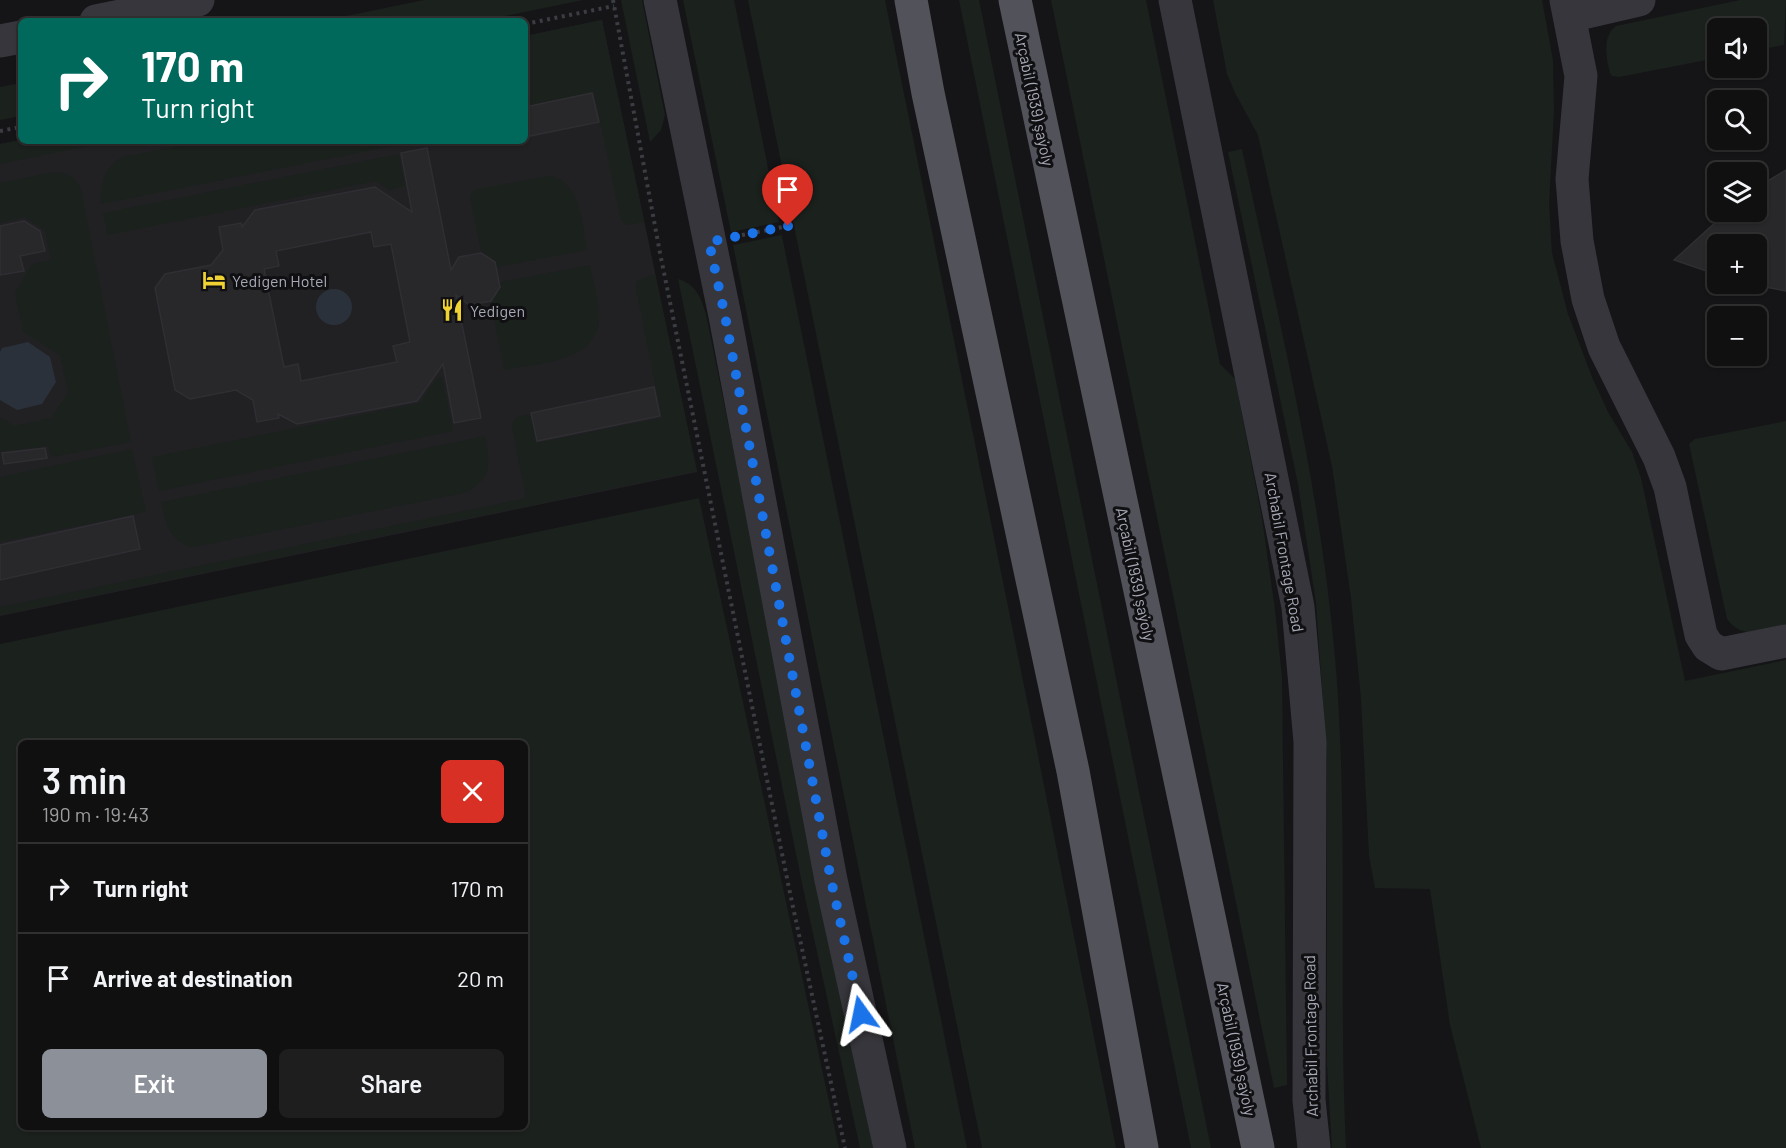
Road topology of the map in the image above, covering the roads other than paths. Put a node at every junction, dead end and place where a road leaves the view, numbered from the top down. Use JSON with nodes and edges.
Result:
{"nodes":[{"id":1,"x":198,"y":0,"type":"edge"},
{"id":2,"x":660,"y":0,"type":"edge"},
{"id":3,"x":910,"y":0,"type":"edge"},
{"id":4,"x":1014,"y":0,"type":"edge"},
{"id":5,"x":1175,"y":0,"type":"edge"},
{"id":6,"x":1639,"y":0,"type":"edge"},
{"id":7,"x":1568,"y":8,"type":"edge"},
{"id":8,"x":111,"y":18,"type":"edge"},
{"id":9,"x":18,"y":37,"type":"edge"},
{"id":10,"x":0,"y":41,"type":"edge"},
{"id":11,"x":1786,"y":641,"type":"edge"},
{"id":12,"x":890,"y":1148,"type":"edge"},
{"id":13,"x":1142,"y":1148,"type":"edge"},
{"id":14,"x":1258,"y":1148,"type":"edge"},
{"id":15,"x":1314,"y":1148,"type":"edge"}],
"edges":[{"from":1,"to":8,"type":"street"},
{"from":2,"to":12,"type":"street"},
{"from":3,"to":13,"type":"main road"},
{"from":4,"to":14,"type":"main road","name":"Arçabil (1939) şaýoly"},
{"from":5,"to":15,"type":"street","name":"Archabil Frontage Road"},
{"from":6,"to":7,"type":"street"},
{"from":7,"to":11,"type":"street"},
{"from":9,"to":10,"type":"street"}]}
